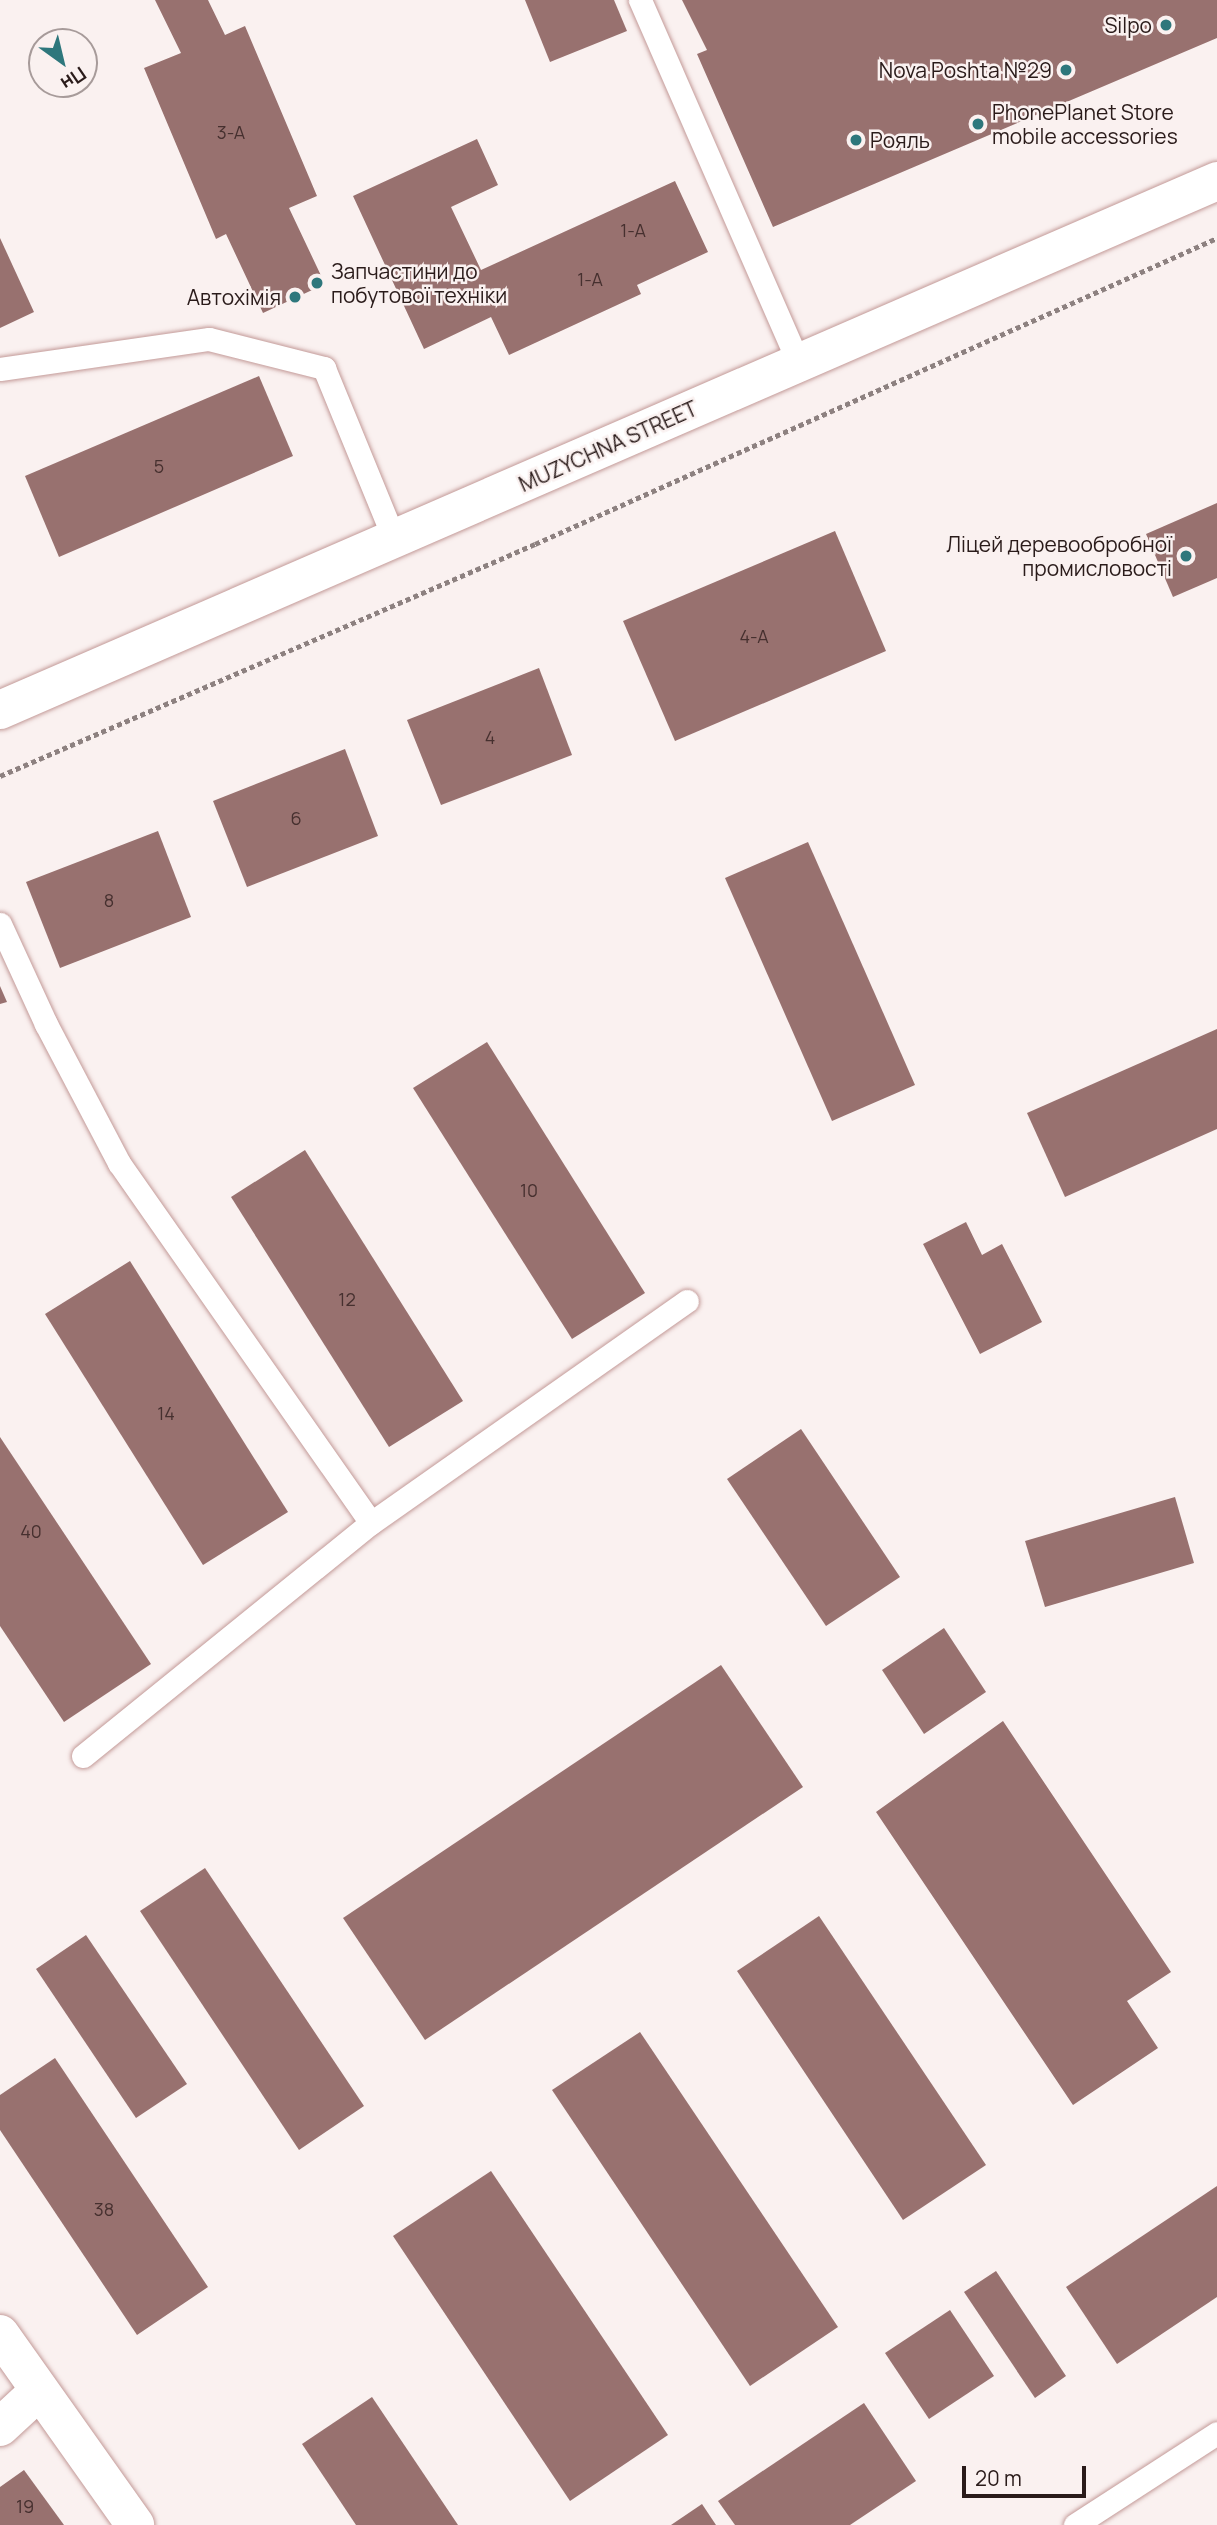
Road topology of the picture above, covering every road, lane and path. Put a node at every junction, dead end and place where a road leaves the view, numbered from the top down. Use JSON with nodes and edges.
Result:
{"nodes":[{"id":1,"x":640,"y":0,"type":"edge"},
{"id":2,"x":1217,"y":181,"type":"edge"},
{"id":3,"x":1217,"y":238,"type":"edge"},
{"id":4,"x":798,"y":362,"type":"junction"},
{"id":5,"x":0,"y":369,"type":"edge"},
{"id":6,"x":395,"y":541,"type":"junction"},
{"id":7,"x":0,"y":710,"type":"edge"},
{"id":8,"x":0,"y":776,"type":"edge"},
{"id":9,"x":0,"y":924,"type":"edge"},
{"id":10,"x":687,"y":1301,"type":"dead end"},
{"id":11,"x":371,"y":1524,"type":"junction"},
{"id":12,"x":83,"y":1756,"type":"dead end"},
{"id":13,"x":0,"y":2334,"type":"edge"},
{"id":14,"x":39,"y":2391,"type":"junction"},
{"id":15,"x":0,"y":2427,"type":"edge"},
{"id":16,"x":1217,"y":2433,"type":"edge"},
{"id":17,"x":135,"y":2525,"type":"edge"},
{"id":18,"x":1075,"y":2525,"type":"edge"}],
"edges":[{"from":1,"to":4,"type":"lane"},
{"from":2,"to":4,"type":"street","name":"MUZYCHNA STREET"},
{"from":3,"to":8,"type":"path"},
{"from":4,"to":6,"type":"street","name":"MUZYCHNA STREET"},
{"from":5,"to":6,"type":"lane"},
{"from":6,"to":7,"type":"street","name":"MUZYCHNA STREET"},
{"from":9,"to":11,"type":"lane"},
{"from":10,"to":11,"type":"lane"},
{"from":11,"to":12,"type":"lane"},
{"from":13,"to":14,"type":"street"},
{"from":14,"to":15,"type":"street"},
{"from":14,"to":17,"type":"street"},
{"from":16,"to":18,"type":"lane"}]}
